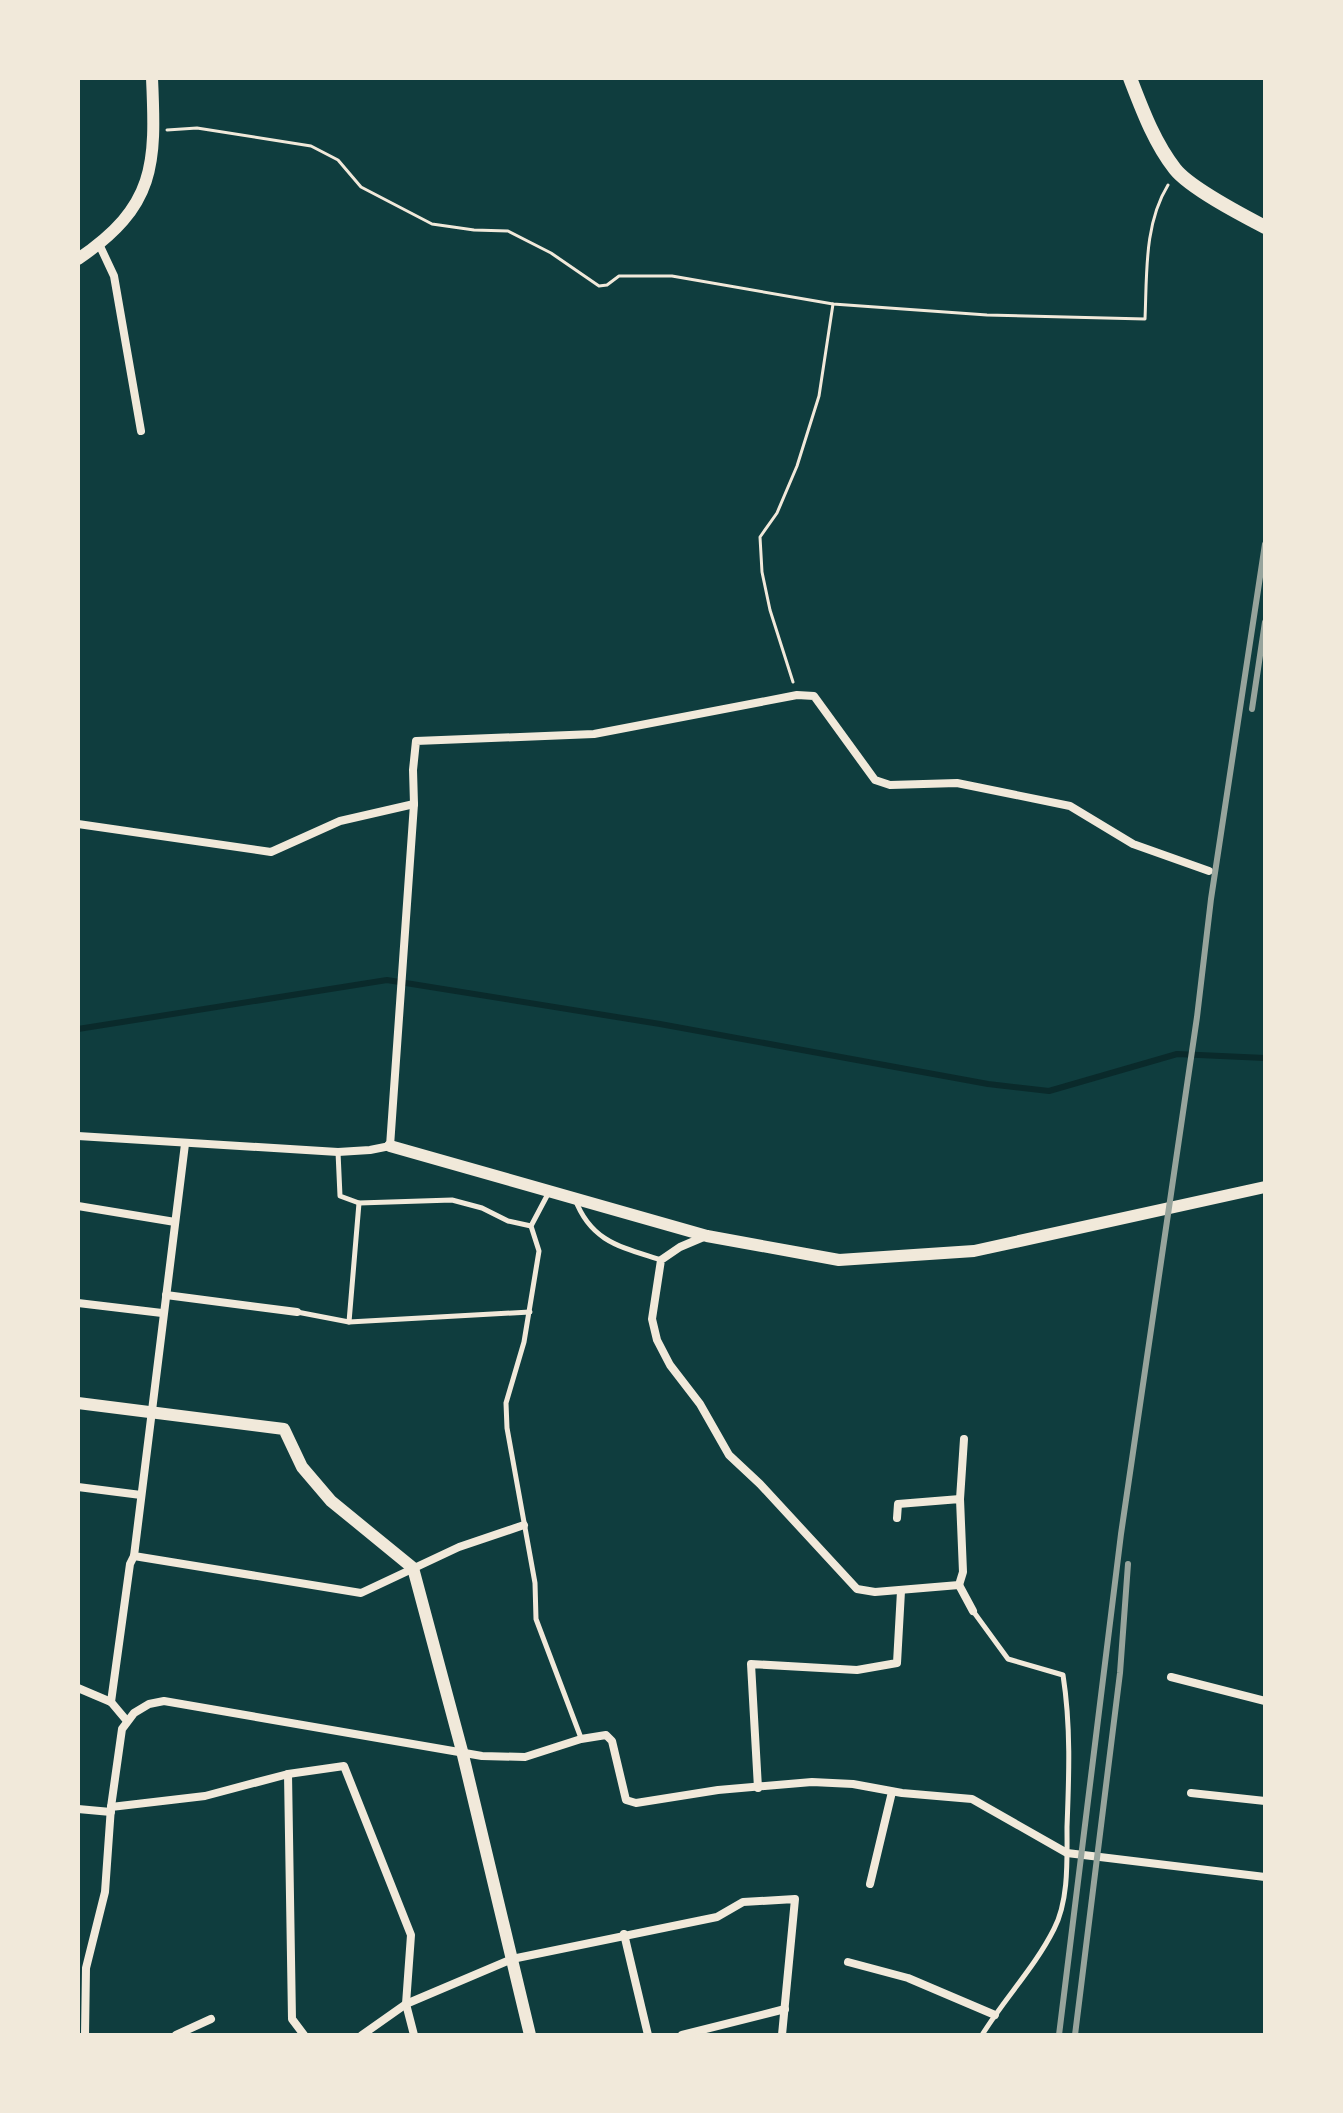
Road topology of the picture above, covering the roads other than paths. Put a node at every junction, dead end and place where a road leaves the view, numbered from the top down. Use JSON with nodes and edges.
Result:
{"nodes":[{"id":1,"x":152,"y":78,"type":"edge"},
{"id":2,"x":1130,"y":78,"type":"edge"},
{"id":3,"x":1265,"y":227,"type":"edge"},
{"id":4,"x":99,"y":244,"type":"junction"},
{"id":5,"x":78,"y":259,"type":"edge"},
{"id":6,"x":141,"y":431,"type":"dead end"},
{"id":7,"x":414,"y":804,"type":"junction"},
{"id":8,"x":78,"y":824,"type":"edge"},
{"id":9,"x":1209,"y":871,"type":"dead end"},
{"id":10,"x":78,"y":1136,"type":"edge"},
{"id":11,"x":185,"y":1144,"type":"junction"},
{"id":12,"x":390,"y":1146,"type":"junction"},
{"id":13,"x":338,"y":1152,"type":"junction"},
{"id":14,"x":1265,"y":1187,"type":"edge"},
{"id":15,"x":549,"y":1191,"type":"junction"},
{"id":16,"x":575,"y":1199,"type":"junction"},
{"id":17,"x":359,"y":1203,"type":"junction"},
{"id":18,"x":78,"y":1206,"type":"edge"},
{"id":19,"x":175,"y":1222,"type":"junction"},
{"id":20,"x":531,"y":1226,"type":"junction"},
{"id":21,"x":707,"y":1236,"type":"junction"},
{"id":22,"x":661,"y":1260,"type":"junction"},
{"id":23,"x":166,"y":1295,"type":"junction"},
{"id":24,"x":78,"y":1303,"type":"edge"},
{"id":25,"x":297,"y":1312,"type":"joint"},
{"id":26,"x":530,"y":1312,"type":"junction"},
{"id":27,"x":162,"y":1313,"type":"junction"},
{"id":28,"x":349,"y":1322,"type":"junction"},
{"id":29,"x":78,"y":1403,"type":"edge"},
{"id":30,"x":151,"y":1412,"type":"junction"},
{"id":31,"x":964,"y":1439,"type":"dead end"},
{"id":32,"x":78,"y":1487,"type":"edge"},
{"id":33,"x":141,"y":1495,"type":"junction"},
{"id":34,"x":960,"y":1499,"type":"junction"},
{"id":35,"x":897,"y":1518,"type":"dead end"},
{"id":36,"x":524,"y":1525,"type":"junction"},
{"id":37,"x":134,"y":1556,"type":"junction"},
{"id":38,"x":413,"y":1568,"type":"junction"},
{"id":39,"x":959,"y":1585,"type":"junction"},
{"id":40,"x":901,"y":1591,"type":"junction"},
{"id":41,"x":973,"y":1611,"type":"joint"},
{"id":42,"x":1171,"y":1677,"type":"dead end"},
{"id":43,"x":78,"y":1688,"type":"edge"},
{"id":44,"x":1265,"y":1701,"type":"edge"},
{"id":45,"x":111,"y":1702,"type":"junction"},
{"id":46,"x":127,"y":1721,"type":"junction"},
{"id":47,"x":581,"y":1739,"type":"junction"},
{"id":48,"x":462,"y":1751,"type":"junction"},
{"id":49,"x":288,"y":1774,"type":"junction"},
{"id":50,"x":758,"y":1788,"type":"junction"},
{"id":51,"x":892,"y":1792,"type":"junction"},
{"id":52,"x":1191,"y":1793,"type":"dead end"},
{"id":53,"x":1265,"y":1801,"type":"edge"},
{"id":54,"x":78,"y":1809,"type":"edge"},
{"id":55,"x":111,"y":1810,"type":"junction"},
{"id":56,"x":1067,"y":1853,"type":"junction"},
{"id":57,"x":1265,"y":1877,"type":"edge"},
{"id":58,"x":870,"y":1884,"type":"dead end"},
{"id":59,"x":624,"y":1934,"type":"junction"},
{"id":60,"x":512,"y":1959,"type":"junction"},
{"id":61,"x":848,"y":1962,"type":"dead end"},
{"id":62,"x":406,"y":2004,"type":"junction"},
{"id":63,"x":785,"y":2009,"type":"junction"},
{"id":64,"x":995,"y":2015,"type":"junction"},
{"id":65,"x":211,"y":2019,"type":"dead end"},
{"id":66,"x":85,"y":2035,"type":"edge"},
{"id":67,"x":176,"y":2035,"type":"edge"},
{"id":68,"x":304,"y":2035,"type":"edge"},
{"id":69,"x":362,"y":2035,"type":"edge"},
{"id":70,"x":414,"y":2035,"type":"edge"},
{"id":71,"x":530,"y":2035,"type":"edge"},
{"id":72,"x":648,"y":2035,"type":"edge"},
{"id":73,"x":682,"y":2035,"type":"edge"},
{"id":74,"x":782,"y":2035,"type":"edge"},
{"id":75,"x":982,"y":2035,"type":"edge"}],
"edges":[{"from":1,"to":4,"type":"street"},
{"from":2,"to":3,"type":"main road"},
{"from":4,"to":5,"type":"street"},
{"from":4,"to":6,"type":"street"},
{"from":7,"to":8,"type":"street"},
{"from":7,"to":9,"type":"street"},
{"from":7,"to":12,"type":"street"},
{"from":10,"to":11,"type":"street"},
{"from":11,"to":13,"type":"street"},
{"from":11,"to":19,"type":"street"},
{"from":12,"to":13,"type":"street"},
{"from":12,"to":15,"type":"street"},
{"from":13,"to":17,"type":"lane"},
{"from":14,"to":21,"type":"street"},
{"from":15,"to":16,"type":"street"},
{"from":15,"to":20,"type":"lane"},
{"from":16,"to":21,"type":"street"},
{"from":16,"to":22,"type":"lane"},
{"from":17,"to":20,"type":"lane"},
{"from":17,"to":28,"type":"lane"},
{"from":18,"to":19,"type":"street"},
{"from":19,"to":23,"type":"street"},
{"from":20,"to":26,"type":"lane"},
{"from":21,"to":22,"type":"street"},
{"from":22,"to":40,"type":"street"},
{"from":23,"to":25,"type":"street"},
{"from":23,"to":27,"type":"street"},
{"from":24,"to":27,"type":"street"},
{"from":25,"to":28,"type":"lane"},
{"from":26,"to":28,"type":"lane"},
{"from":26,"to":36,"type":"lane"},
{"from":27,"to":30,"type":"street"},
{"from":29,"to":30,"type":"street"},
{"from":30,"to":33,"type":"street"},
{"from":30,"to":38,"type":"street"},
{"from":31,"to":34,"type":"street"},
{"from":32,"to":33,"type":"street"},
{"from":33,"to":37,"type":"street"},
{"from":34,"to":35,"type":"street"},
{"from":34,"to":39,"type":"street"},
{"from":36,"to":38,"type":"street"},
{"from":36,"to":47,"type":"lane"},
{"from":37,"to":38,"type":"street"},
{"from":37,"to":45,"type":"street"},
{"from":38,"to":48,"type":"street"},
{"from":39,"to":40,"type":"street"},
{"from":39,"to":41,"type":"street"},
{"from":40,"to":50,"type":"street"},
{"from":41,"to":56,"type":"lane"},
{"from":42,"to":44,"type":"street"},
{"from":43,"to":45,"type":"street"},
{"from":45,"to":46,"type":"street"},
{"from":46,"to":48,"type":"street"},
{"from":46,"to":55,"type":"street"},
{"from":47,"to":48,"type":"street"},
{"from":47,"to":50,"type":"street"},
{"from":48,"to":60,"type":"street"},
{"from":49,"to":55,"type":"street"},
{"from":49,"to":62,"type":"street"},
{"from":49,"to":68,"type":"street"},
{"from":50,"to":51,"type":"street"},
{"from":51,"to":56,"type":"street"},
{"from":51,"to":58,"type":"street"},
{"from":52,"to":53,"type":"street"},
{"from":54,"to":55,"type":"street"},
{"from":55,"to":66,"type":"street"},
{"from":56,"to":57,"type":"street"},
{"from":56,"to":64,"type":"lane"},
{"from":59,"to":60,"type":"street"},
{"from":59,"to":63,"type":"street"},
{"from":59,"to":72,"type":"street"},
{"from":60,"to":62,"type":"street"},
{"from":60,"to":71,"type":"street"},
{"from":61,"to":64,"type":"street"},
{"from":62,"to":69,"type":"street"},
{"from":62,"to":70,"type":"street"},
{"from":63,"to":73,"type":"street"},
{"from":63,"to":74,"type":"street"},
{"from":64,"to":75,"type":"lane"},
{"from":65,"to":67,"type":"street"}]}
